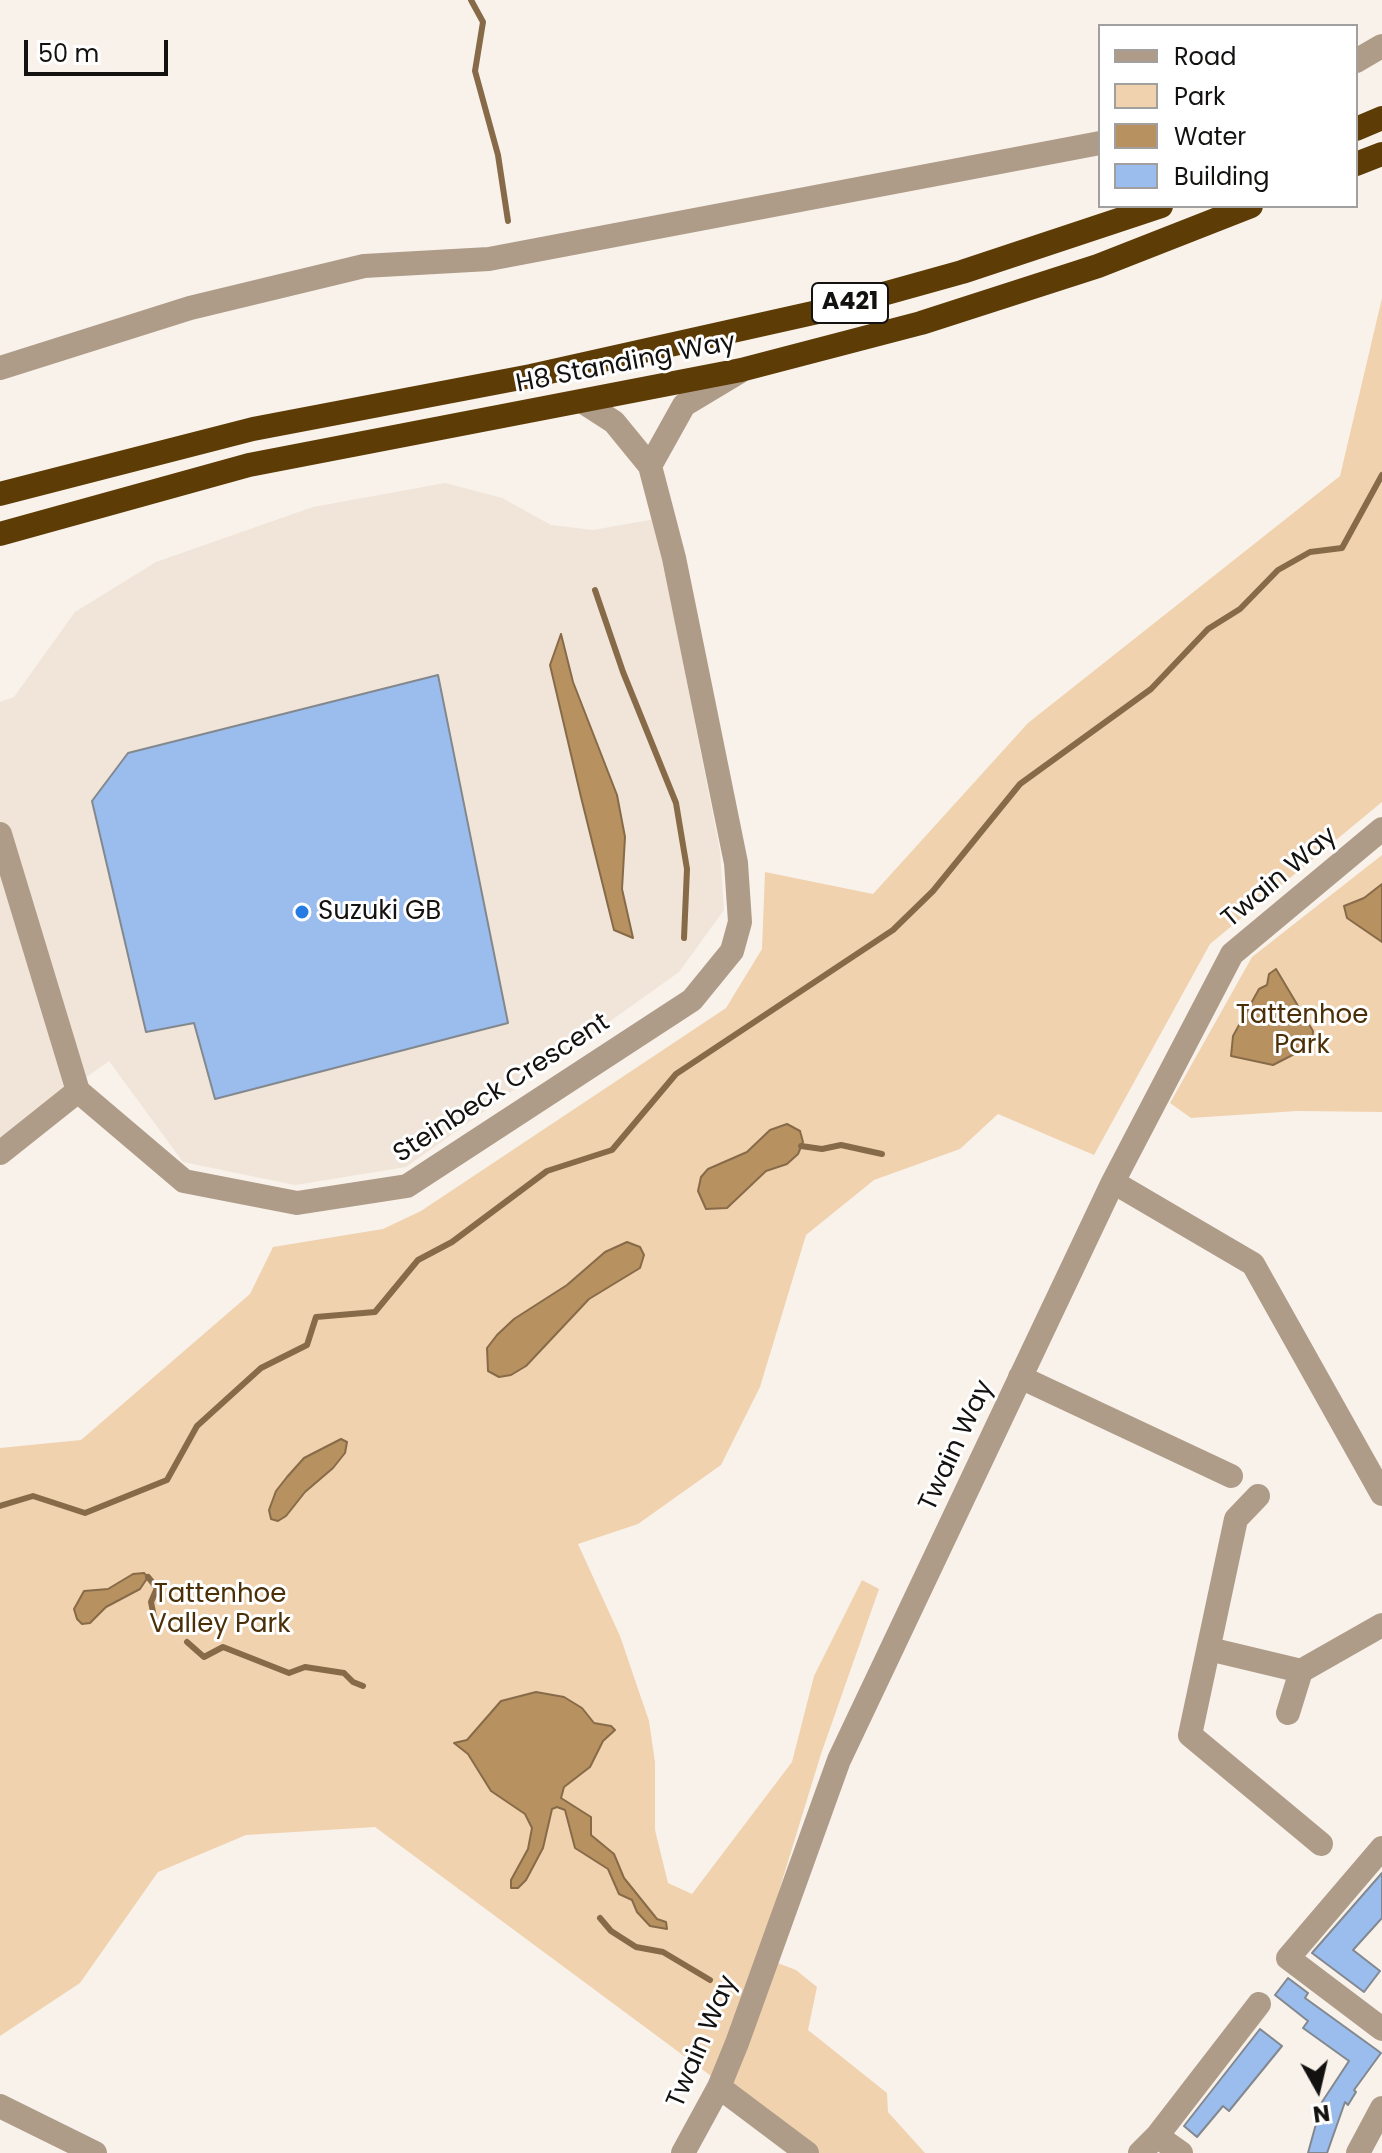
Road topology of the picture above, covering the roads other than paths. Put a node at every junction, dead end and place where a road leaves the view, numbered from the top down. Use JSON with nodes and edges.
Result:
{"nodes":[{"id":1,"x":1382,"y":46,"type":"edge"},
{"id":2,"x":1358,"y":60,"type":"edge"},
{"id":3,"x":1382,"y":118,"type":"edge"},
{"id":4,"x":1358,"y":128,"type":"edge"},
{"id":5,"x":1098,"y":143,"type":"edge"},
{"id":6,"x":1382,"y":154,"type":"edge"},
{"id":7,"x":1358,"y":163,"type":"edge"},
{"id":8,"x":1155,"y":208,"type":"edge"},
{"id":9,"x":1246,"y":208,"type":"edge"},
{"id":10,"x":0,"y":368,"type":"edge"},
{"id":11,"x":741,"y":370,"type":"junction"},
{"id":12,"x":583,"y":402,"type":"junction"},
{"id":13,"x":650,"y":466,"type":"junction"},
{"id":14,"x":0,"y":494,"type":"edge"},
{"id":15,"x":4,"y":535,"type":"edge"},
{"id":16,"x":1382,"y":829,"type":"edge"},
{"id":17,"x":0,"y":834,"type":"edge"},
{"id":18,"x":78,"y":1091,"type":"junction"},
{"id":19,"x":0,"y":1153,"type":"edge"},
{"id":20,"x":1113,"y":1182,"type":"junction"},
{"id":21,"x":1020,"y":1377,"type":"junction"},
{"id":22,"x":1231,"y":1476,"type":"dead end"},
{"id":23,"x":1382,"y":1494,"type":"edge"},
{"id":24,"x":1258,"y":1496,"type":"dead end"},
{"id":25,"x":1382,"y":1625,"type":"edge"},
{"id":26,"x":1209,"y":1649,"type":"junction"},
{"id":27,"x":1301,"y":1671,"type":"junction"},
{"id":28,"x":1288,"y":1713,"type":"dead end"},
{"id":29,"x":1321,"y":1844,"type":"dead end"},
{"id":30,"x":1382,"y":1848,"type":"edge"},
{"id":31,"x":1259,"y":2004,"type":"dead end"},
{"id":32,"x":1382,"y":2029,"type":"edge"},
{"id":33,"x":719,"y":2087,"type":"junction"},
{"id":34,"x":0,"y":2106,"type":"edge"},
{"id":35,"x":1382,"y":2108,"type":"edge"},
{"id":36,"x":1149,"y":2144,"type":"edge"},
{"id":37,"x":95,"y":2153,"type":"edge"},
{"id":38,"x":683,"y":2153,"type":"edge"},
{"id":39,"x":807,"y":2153,"type":"edge"},
{"id":40,"x":1181,"y":2153,"type":"edge"},
{"id":41,"x":1359,"y":2153,"type":"edge"}],
"edges":[{"from":1,"to":2,"type":"street"},
{"from":3,"to":4,"type":"highway"},
{"from":5,"to":10,"type":"street"},
{"from":6,"to":7,"type":"highway"},
{"from":8,"to":14,"type":"highway","name":"H8 Standing Way","number":"A421"},
{"from":9,"to":11,"type":"highway","name":"H8 Standing Way","number":"A421"},
{"from":11,"to":12,"type":"highway","name":"H8 Standing Way","number":"A421"},
{"from":11,"to":13,"type":"street"},
{"from":12,"to":13,"type":"street","name":"Steinbeck Crescent"},
{"from":12,"to":15,"type":"highway","name":"H8 Standing Way","number":"A421"},
{"from":13,"to":18,"type":"street","name":"Steinbeck Crescent"},
{"from":16,"to":20,"type":"street","name":"Twain Way"},
{"from":17,"to":18,"type":"street"},
{"from":18,"to":19,"type":"street"},
{"from":20,"to":21,"type":"street","name":"Twain Way"},
{"from":20,"to":23,"type":"street"},
{"from":21,"to":22,"type":"street"},
{"from":21,"to":33,"type":"street","name":"Twain Way"},
{"from":24,"to":26,"type":"street"},
{"from":25,"to":27,"type":"street"},
{"from":26,"to":27,"type":"street"},
{"from":26,"to":29,"type":"street"},
{"from":27,"to":28,"type":"street"},
{"from":30,"to":32,"type":"street"},
{"from":31,"to":36,"type":"street"},
{"from":33,"to":38,"type":"street","name":"Twain Way"},
{"from":33,"to":39,"type":"street"},
{"from":34,"to":37,"type":"street"},
{"from":35,"to":41,"type":"street"},
{"from":36,"to":40,"type":"street"}]}
